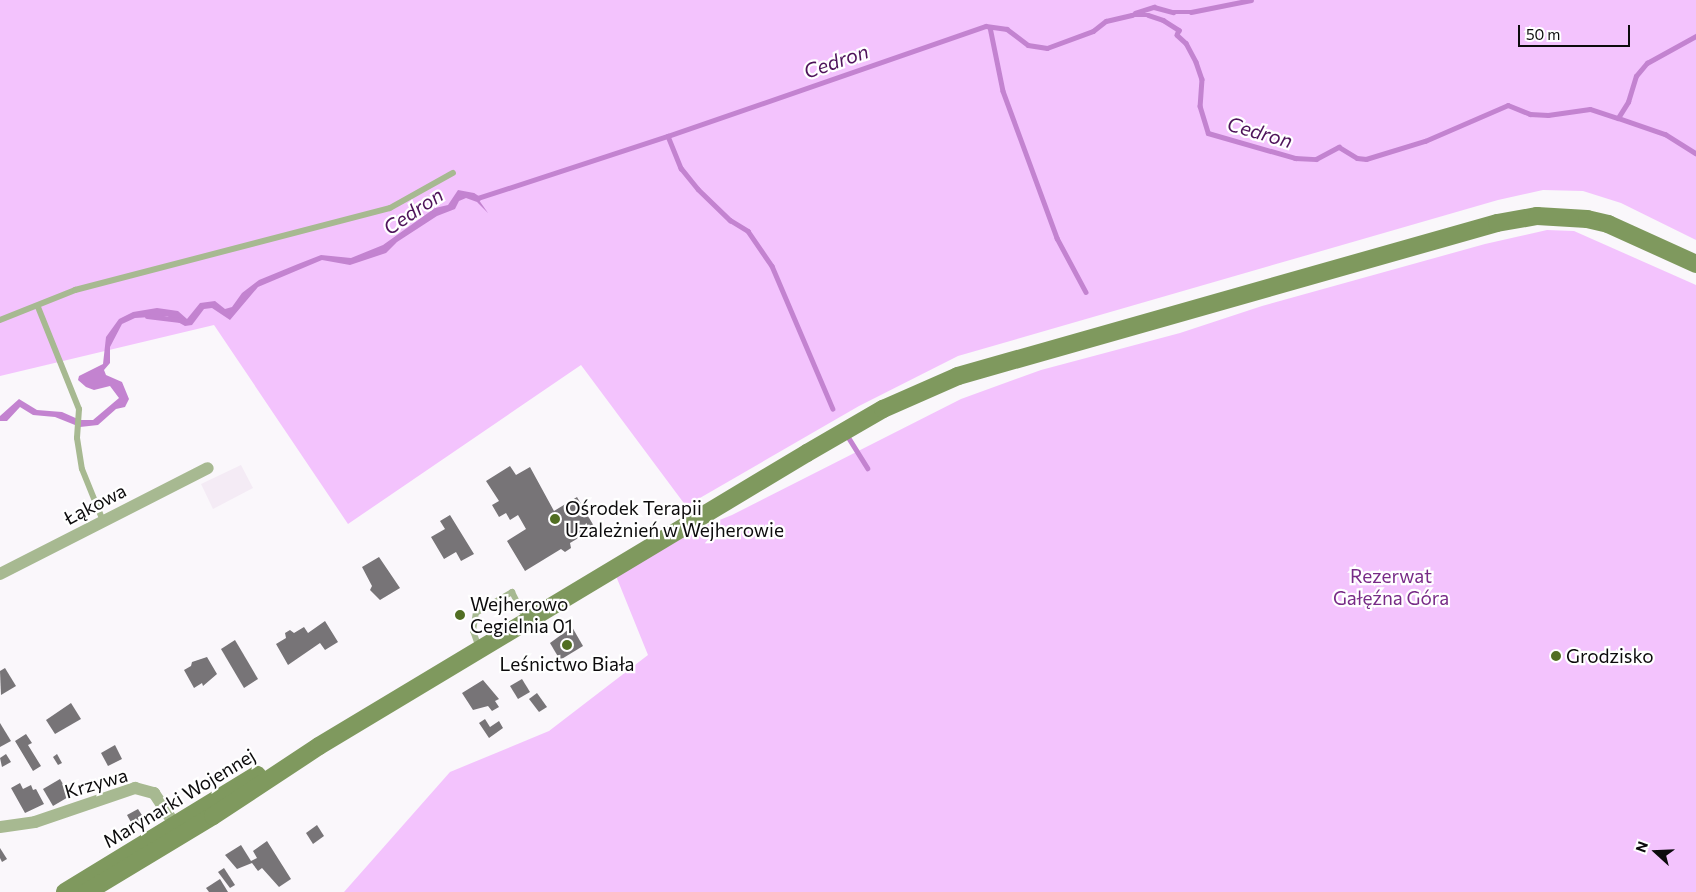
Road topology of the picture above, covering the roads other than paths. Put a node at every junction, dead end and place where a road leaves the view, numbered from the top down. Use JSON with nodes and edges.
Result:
{"nodes":[{"id":1,"x":453,"y":173,"type":"dead end"},
{"id":2,"x":1696,"y":264,"type":"edge"},
{"id":3,"x":38,"y":307,"type":"junction"},
{"id":4,"x":0,"y":320,"type":"edge"},
{"id":5,"x":208,"y":468,"type":"dead end"},
{"id":6,"x":103,"y":521,"type":"junction"},
{"id":7,"x":0,"y":574,"type":"edge"},
{"id":8,"x":526,"y":621,"type":"junction"},
{"id":9,"x":479,"y":650,"type":"junction"},
{"id":10,"x":0,"y":827,"type":"edge"},
{"id":11,"x":178,"y":830,"type":"junction"},
{"id":12,"x":65,"y":892,"type":"edge"},
{"id":13,"x":87,"y":892,"type":"edge"}],
"edges":[{"from":1,"to":3,"type":"lane"},
{"from":2,"to":8,"type":"main road","name":"Marynarki Wojennej"},
{"from":3,"to":4,"type":"lane"},
{"from":3,"to":6,"type":"lane"},
{"from":5,"to":6,"type":"street","name":"Łąkowa"},
{"from":6,"to":7,"type":"street","name":"Łąkowa"},
{"from":8,"to":9,"type":"main road","name":"Marynarki Wojennej"},
{"from":8,"to":9,"type":"lane"},
{"from":9,"to":11,"type":"main road","name":"Marynarki Wojennej"},
{"from":10,"to":11,"type":"street","name":"Krzywa"},
{"from":11,"to":12,"type":"main road","name":"Marynarki Wojennej"},
{"from":11,"to":13,"type":"main road","name":"Marynarki Wojennej"}]}
